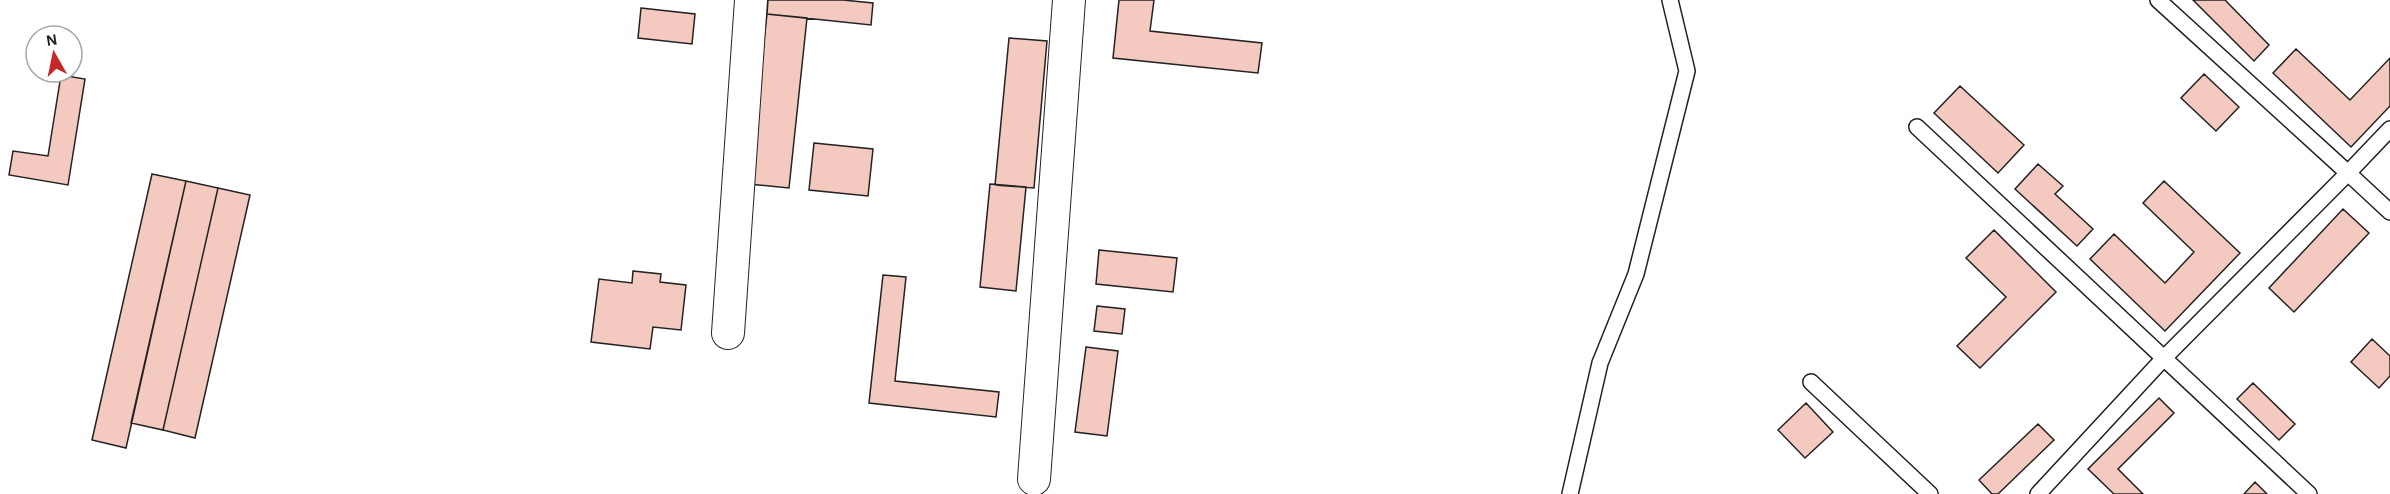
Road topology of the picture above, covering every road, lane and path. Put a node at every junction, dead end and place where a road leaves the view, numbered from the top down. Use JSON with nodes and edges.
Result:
{"nodes":[{"id":1,"x":751,"y":0,"type":"edge"},
{"id":2,"x":1069,"y":0,"type":"edge"},
{"id":3,"x":1670,"y":0,"type":"edge"},
{"id":4,"x":2158,"y":0,"type":"edge"},
{"id":5,"x":1917,"y":127,"type":"dead end"},
{"id":6,"x":2390,"y":129,"type":"edge"},
{"id":7,"x":2348,"y":173,"type":"junction"},
{"id":8,"x":2390,"y":213,"type":"edge"},
{"id":9,"x":728,"y":333,"type":"dead end"},
{"id":10,"x":2164,"y":358,"type":"junction"},
{"id":11,"x":1811,"y":382,"type":"dead end"},
{"id":12,"x":1034,"y":478,"type":"dead end"},
{"id":13,"x":1570,"y":494,"type":"edge"},
{"id":14,"x":1930,"y":494,"type":"edge"},
{"id":15,"x":2038,"y":494,"type":"edge"},
{"id":16,"x":2309,"y":494,"type":"edge"}],
"edges":[{"from":1,"to":9,"type":"street"},
{"from":2,"to":12,"type":"street"},
{"from":3,"to":13,"type":"lane"},
{"from":4,"to":7,"type":"lane"},
{"from":5,"to":10,"type":"lane"},
{"from":6,"to":7,"type":"lane"},
{"from":7,"to":8,"type":"lane"},
{"from":7,"to":10,"type":"lane"},
{"from":10,"to":15,"type":"lane"},
{"from":10,"to":16,"type":"lane"},
{"from":11,"to":14,"type":"lane"}]}
